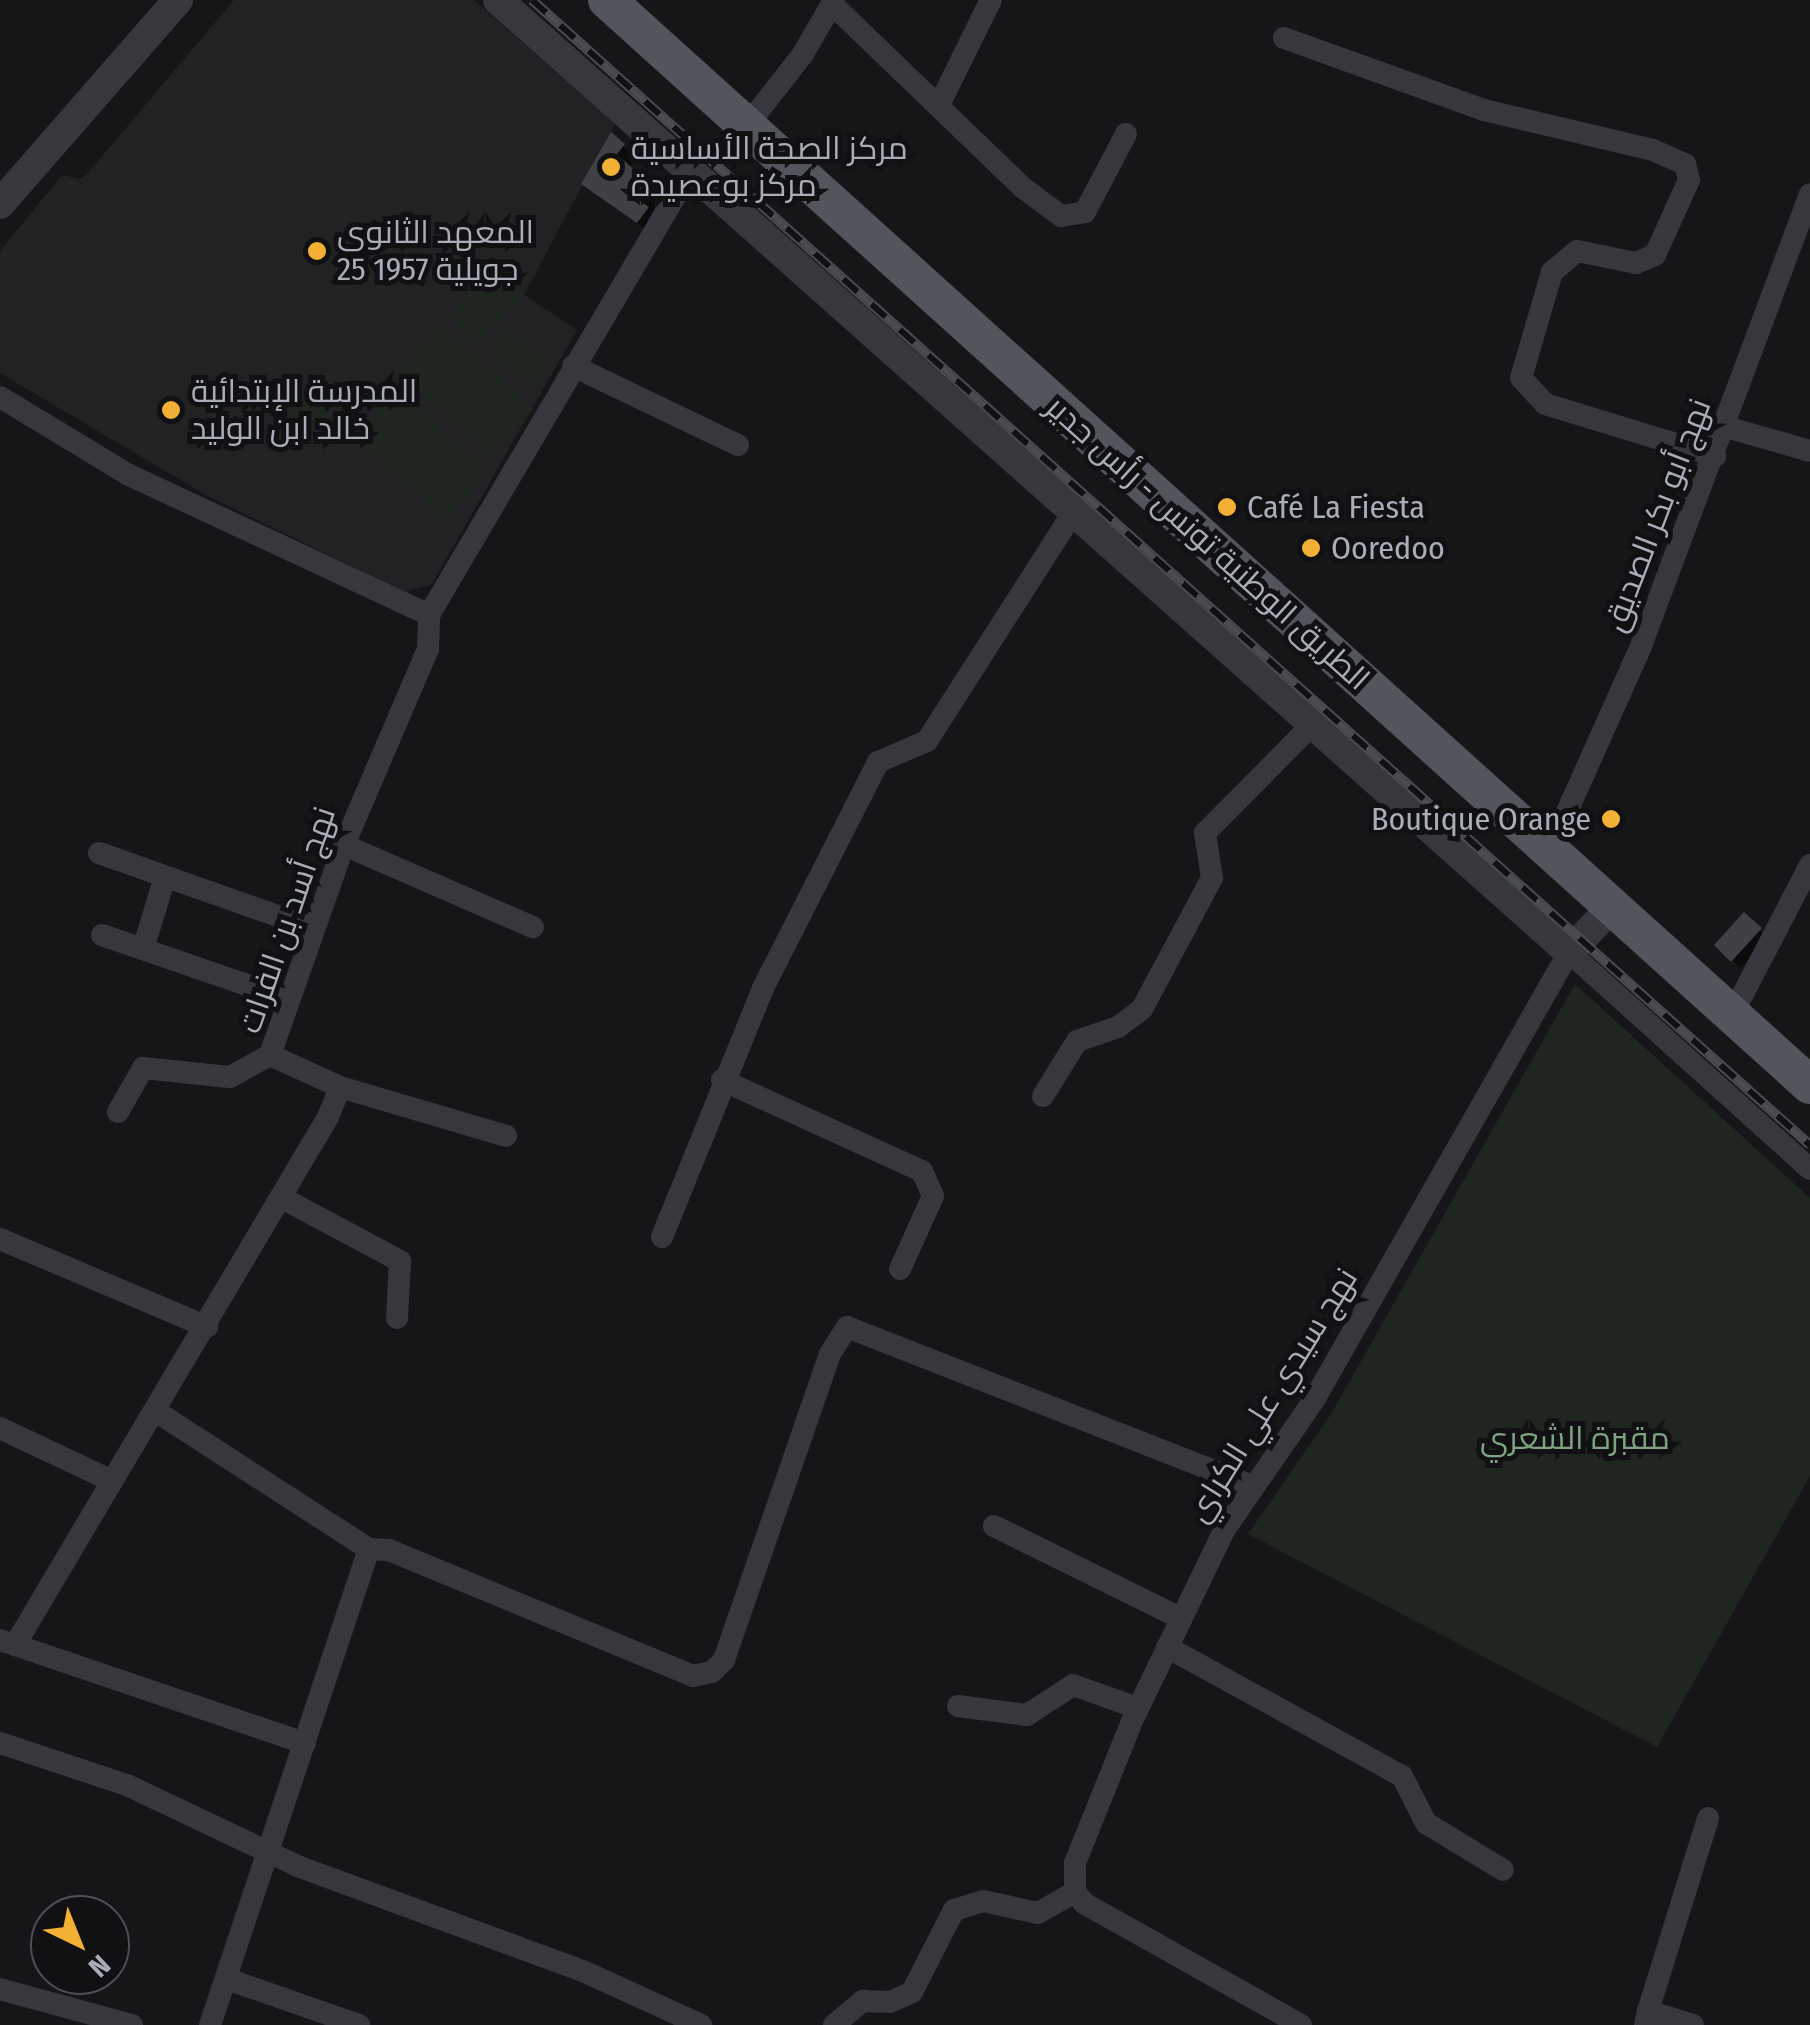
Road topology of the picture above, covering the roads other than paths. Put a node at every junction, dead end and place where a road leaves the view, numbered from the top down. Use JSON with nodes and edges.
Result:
{"nodes":[{"id":1,"x":178,"y":0,"type":"edge"},
{"id":2,"x":498,"y":0,"type":"edge"},
{"id":3,"x":606,"y":0,"type":"edge"},
{"id":4,"x":991,"y":0,"type":"edge"},
{"id":5,"x":826,"y":5,"type":"edge"},
{"id":6,"x":1284,"y":38,"type":"dead end"},
{"id":7,"x":939,"y":105,"type":"junction"},
{"id":8,"x":745,"y":128,"type":"junction"},
{"id":9,"x":1126,"y":134,"type":"dead end"},
{"id":10,"x":690,"y":171,"type":"junction"},
{"id":11,"x":1810,"y":194,"type":"edge"},
{"id":12,"x":0,"y":204,"type":"edge"},
{"id":13,"x":573,"y":366,"type":"junction"},
{"id":14,"x":0,"y":397,"type":"edge"},
{"id":15,"x":1726,"y":426,"type":"junction"},
{"id":16,"x":738,"y":445,"type":"dead end"},
{"id":17,"x":1810,"y":451,"type":"edge"},
{"id":18,"x":1715,"y":456,"type":"junction"},
{"id":19,"x":1074,"y":512,"type":"junction"},
{"id":20,"x":429,"y":616,"type":"junction"},
{"id":21,"x":1313,"y":724,"type":"junction"},
{"id":22,"x":344,"y":845,"type":"junction"},
{"id":23,"x":1550,"y":852,"type":"junction"},
{"id":24,"x":99,"y":854,"type":"dead end"},
{"id":25,"x":1810,"y":865,"type":"edge"},
{"id":26,"x":165,"y":877,"type":"junction"},
{"id":27,"x":1610,"y":908,"type":"junction"},
{"id":28,"x":533,"y":927,"type":"dead end"},
{"id":29,"x":312,"y":928,"type":"junction"},
{"id":30,"x":102,"y":935,"type":"dead end"},
{"id":31,"x":142,"y":948,"type":"junction"},
{"id":32,"x":1569,"y":952,"type":"junction"},
{"id":33,"x":288,"y":999,"type":"junction"},
{"id":34,"x":1732,"y":1015,"type":"junction"},
{"id":35,"x":270,"y":1055,"type":"junction"},
{"id":36,"x":722,"y":1080,"type":"junction"},
{"id":37,"x":1810,"y":1085,"type":"edge"},
{"id":38,"x":340,"y":1087,"type":"junction"},
{"id":39,"x":1043,"y":1096,"type":"dead end"},
{"id":40,"x":118,"y":1112,"type":"dead end"},
{"id":41,"x":506,"y":1136,"type":"dead end"},
{"id":42,"x":1810,"y":1169,"type":"edge"},
{"id":43,"x":284,"y":1199,"type":"junction"},
{"id":44,"x":662,"y":1238,"type":"dead end"},
{"id":45,"x":0,"y":1239,"type":"edge"},
{"id":46,"x":900,"y":1269,"type":"dead end"},
{"id":47,"x":397,"y":1318,"type":"dead end"},
{"id":48,"x":207,"y":1327,"type":"junction"},
{"id":49,"x":156,"y":1412,"type":"junction"},
{"id":50,"x":0,"y":1428,"type":"edge"},
{"id":51,"x":112,"y":1481,"type":"junction"},
{"id":52,"x":1250,"y":1485,"type":"junction"},
{"id":53,"x":994,"y":1526,"type":"dead end"},
{"id":54,"x":369,"y":1549,"type":"junction"},
{"id":55,"x":1180,"y":1618,"type":"junction"},
{"id":56,"x":8,"y":1642,"type":"edge"},
{"id":57,"x":1167,"y":1647,"type":"junction"},
{"id":58,"x":958,"y":1706,"type":"dead end"},
{"id":59,"x":1138,"y":1708,"type":"junction"},
{"id":60,"x":304,"y":1742,"type":"junction"},
{"id":61,"x":0,"y":1743,"type":"edge"},
{"id":62,"x":1708,"y":1818,"type":"dead end"},
{"id":63,"x":273,"y":1852,"type":"junction"},
{"id":64,"x":1504,"y":1870,"type":"dead end"},
{"id":65,"x":1076,"y":1892,"type":"junction"},
{"id":66,"x":227,"y":1979,"type":"junction"},
{"id":67,"x":0,"y":1988,"type":"edge"},
{"id":68,"x":1647,"y":2018,"type":"edge"},
{"id":69,"x":132,"y":2025,"type":"edge"},
{"id":70,"x":210,"y":2025,"type":"edge"},
{"id":71,"x":359,"y":2025,"type":"edge"},
{"id":72,"x":701,"y":2025,"type":"edge"},
{"id":73,"x":834,"y":2025,"type":"edge"},
{"id":74,"x":1302,"y":2025,"type":"edge"},
{"id":75,"x":1693,"y":2025,"type":"edge"}],
"edges":[{"from":1,"to":12,"type":"street"},
{"from":2,"to":10,"type":"street"},
{"from":3,"to":8,"type":"main road","name":"الطريق الوطنية تونس - رأس جدير"},
{"from":4,"to":7,"type":"street"},
{"from":5,"to":7,"type":"street"},
{"from":5,"to":8,"type":"street"},
{"from":6,"to":18,"type":"street"},
{"from":7,"to":9,"type":"street"},
{"from":8,"to":23,"type":"main road","name":"الطريق الوطنية تونس - رأس جدير"},
{"from":10,"to":13,"type":"street","name":"نهج أسد بن الفرات"},
{"from":10,"to":19,"type":"street"},
{"from":11,"to":15,"type":"street","name":"نهج أبو بكر الصديق"},
{"from":13,"to":16,"type":"street"},
{"from":13,"to":20,"type":"street","name":"نهج أسد بن الفرات"},
{"from":14,"to":20,"type":"street"},
{"from":15,"to":17,"type":"street"},
{"from":15,"to":18,"type":"street","name":"نهج أبو بكر الصديق"},
{"from":18,"to":23,"type":"street","name":"نهج أبو بكر الصديق"},
{"from":19,"to":21,"type":"street"},
{"from":19,"to":36,"type":"street"},
{"from":20,"to":22,"type":"street","name":"نهج أسد بن الفرات"},
{"from":21,"to":32,"type":"street"},
{"from":21,"to":39,"type":"street"},
{"from":22,"to":28,"type":"street"},
{"from":22,"to":29,"type":"street","name":"نهج أسد بن الفرات"},
{"from":23,"to":27,"type":"main road","name":"الطريق الوطنية تونس - رأس جدير"},
{"from":24,"to":26,"type":"street"},
{"from":25,"to":34,"type":"street"},
{"from":26,"to":29,"type":"street"},
{"from":26,"to":31,"type":"street"},
{"from":27,"to":32,"type":"street"},
{"from":27,"to":34,"type":"main road","name":"الطريق الوطنية تونس - رأس جدير"},
{"from":29,"to":33,"type":"street","name":"نهج أسد بن الفرات"},
{"from":30,"to":31,"type":"street"},
{"from":31,"to":33,"type":"street"},
{"from":32,"to":42,"type":"street"},
{"from":32,"to":52,"type":"street","name":"نهج سيدي علي الكراي"},
{"from":33,"to":35,"type":"street","name":"نهج أسد بن الفرات"},
{"from":34,"to":37,"type":"main road","name":"الطريق الوطنية تونس - رأس جدير"},
{"from":35,"to":38,"type":"street","name":"نهج أسد بن الفرات"},
{"from":35,"to":40,"type":"street"},
{"from":36,"to":44,"type":"street"},
{"from":36,"to":46,"type":"street"},
{"from":38,"to":41,"type":"street","name":"نهج أسد بن الفرات"},
{"from":38,"to":43,"type":"street"},
{"from":43,"to":47,"type":"street"},
{"from":43,"to":48,"type":"street"},
{"from":45,"to":48,"type":"street"},
{"from":48,"to":49,"type":"street"},
{"from":49,"to":51,"type":"street"},
{"from":49,"to":54,"type":"street"},
{"from":50,"to":51,"type":"street"},
{"from":51,"to":56,"type":"street"},
{"from":52,"to":54,"type":"street"},
{"from":52,"to":55,"type":"street","name":"نهج سيدي علي الكراي"},
{"from":53,"to":55,"type":"street"},
{"from":54,"to":60,"type":"street"},
{"from":55,"to":57,"type":"street","name":"نهج سيدي علي الكراي"},
{"from":56,"to":60,"type":"street"},
{"from":57,"to":59,"type":"street","name":"نهج سيدي علي الكراي"},
{"from":57,"to":64,"type":"street"},
{"from":58,"to":59,"type":"street"},
{"from":59,"to":65,"type":"street","name":"نهج سيدي علي الكراي"},
{"from":60,"to":63,"type":"street"},
{"from":61,"to":63,"type":"street"},
{"from":62,"to":68,"type":"street"},
{"from":63,"to":66,"type":"street"},
{"from":63,"to":72,"type":"street"},
{"from":65,"to":73,"type":"street"},
{"from":65,"to":74,"type":"street"},
{"from":66,"to":70,"type":"street"},
{"from":66,"to":71,"type":"street"},
{"from":67,"to":69,"type":"street"},
{"from":68,"to":75,"type":"street"}]}
